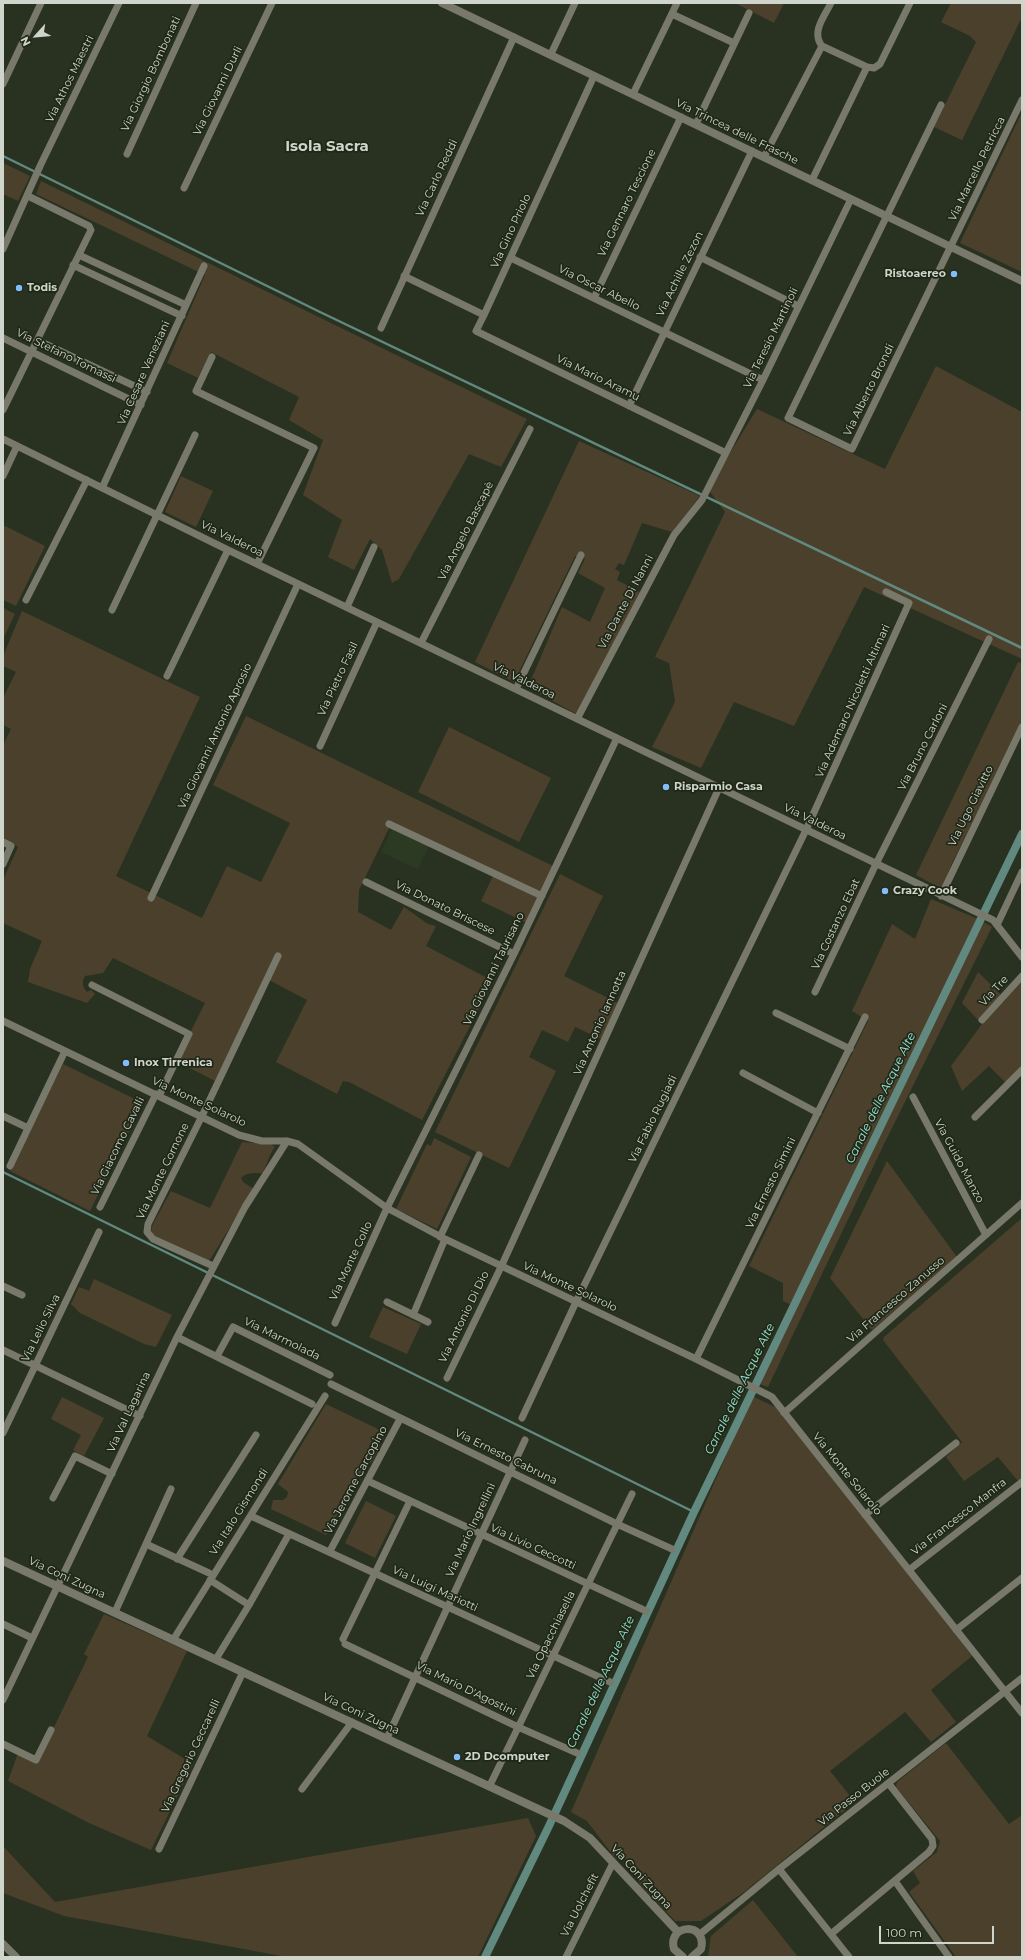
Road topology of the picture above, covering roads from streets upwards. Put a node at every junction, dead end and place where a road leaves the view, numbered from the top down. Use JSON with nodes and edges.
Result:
{"nodes":[{"id":1,"x":41,"y":3,"type":"edge"},
{"id":2,"x":119,"y":3,"type":"edge"},
{"id":3,"x":196,"y":3,"type":"edge"},
{"id":4,"x":272,"y":3,"type":"edge"},
{"id":5,"x":442,"y":3,"type":"edge"},
{"id":6,"x":575,"y":3,"type":"edge"},
{"id":7,"x":677,"y":3,"type":"edge"},
{"id":8,"x":831,"y":3,"type":"edge"},
{"id":9,"x":910,"y":3,"type":"edge"},
{"id":10,"x":749,"y":13,"type":"dead end"},
{"id":11,"x":672,"y":14,"type":"junction"},
{"id":12,"x":514,"y":37,"type":"junction"},
{"id":13,"x":734,"y":43,"type":"junction"},
{"id":14,"x":822,"y":46,"type":"junction"},
{"id":15,"x":551,"y":54,"type":"junction"},
{"id":16,"x":866,"y":67,"type":"junction"},
{"id":17,"x":594,"y":76,"type":"junction"},
{"id":18,"x":3,"y":84,"type":"edge"},
{"id":19,"x":633,"y":94,"type":"junction"},
{"id":20,"x":1022,"y":100,"type":"edge"},
{"id":21,"x":941,"y":105,"type":"dead end"},
{"id":22,"x":681,"y":117,"type":"junction"},
{"id":23,"x":696,"y":124,"type":"junction"},
{"id":24,"x":752,"y":152,"type":"junction"},
{"id":25,"x":127,"y":154,"type":"dead end"},
{"id":26,"x":764,"y":157,"type":"junction"},
{"id":27,"x":812,"y":180,"type":"junction"},
{"id":28,"x":184,"y":188,"type":"dead end"},
{"id":29,"x":29,"y":192,"type":"junction"},
{"id":30,"x":851,"y":199,"type":"junction"},
{"id":31,"x":886,"y":216,"type":"junction"},
{"id":32,"x":952,"y":247,"type":"junction"},
{"id":33,"x":3,"y":249,"type":"edge"},
{"id":34,"x":79,"y":255,"type":"junction"},
{"id":35,"x":700,"y":257,"type":"junction"},
{"id":36,"x":511,"y":258,"type":"junction"},
{"id":37,"x":73,"y":265,"type":"junction"},
{"id":38,"x":204,"y":266,"type":"dead end"},
{"id":39,"x":404,"y":276,"type":"junction"},
{"id":40,"x":1022,"y":281,"type":"edge"},
{"id":41,"x":594,"y":298,"type":"junction"},
{"id":42,"x":186,"y":305,"type":"junction"},
{"id":43,"x":798,"y":306,"type":"junction"},
{"id":44,"x":484,"y":315,"type":"junction"},
{"id":45,"x":182,"y":316,"type":"junction"},
{"id":46,"x":381,"y":328,"type":"dead end"},
{"id":47,"x":664,"y":332,"type":"junction"},
{"id":48,"x":3,"y":338,"type":"edge"},
{"id":49,"x":37,"y":340,"type":"junction"},
{"id":50,"x":31,"y":352,"type":"junction"},
{"id":51,"x":212,"y":357,"type":"dead end"},
{"id":52,"x":763,"y":380,"type":"junction"},
{"id":53,"x":147,"y":392,"type":"junction"},
{"id":54,"x":141,"y":405,"type":"junction"},
{"id":55,"x":629,"y":406,"type":"junction"},
{"id":56,"x":3,"y":410,"type":"edge"},
{"id":57,"x":530,"y":429,"type":"dead end"},
{"id":58,"x":195,"y":435,"type":"dead end"},
{"id":59,"x":3,"y":439,"type":"edge"},
{"id":60,"x":17,"y":446,"type":"junction"},
{"id":61,"x":726,"y":453,"type":"junction"},
{"id":62,"x":3,"y":476,"type":"edge"},
{"id":63,"x":87,"y":480,"type":"junction"},
{"id":64,"x":709,"y":486,"type":"joint"},
{"id":65,"x":102,"y":488,"type":"junction"},
{"id":66,"x":158,"y":515,"type":"junction"},
{"id":67,"x":374,"y":547,"type":"dead end"},
{"id":68,"x":228,"y":550,"type":"junction"},
{"id":69,"x":581,"y":555,"type":"dead end"},
{"id":70,"x":258,"y":564,"type":"junction"},
{"id":71,"x":298,"y":584,"type":"junction"},
{"id":72,"x":886,"y":592,"type":"dead end"},
{"id":73,"x":26,"y":600,"type":"dead end"},
{"id":74,"x":347,"y":607,"type":"junction"},
{"id":75,"x":112,"y":610,"type":"dead end"},
{"id":76,"x":377,"y":622,"type":"junction"},
{"id":77,"x":989,"y":639,"type":"dead end"},
{"id":78,"x":421,"y":643,"type":"junction"},
{"id":79,"x":167,"y":676,"type":"dead end"},
{"id":80,"x":516,"y":689,"type":"junction"},
{"id":81,"x":577,"y":719,"type":"junction"},
{"id":82,"x":1022,"y":727,"type":"edge"},
{"id":83,"x":617,"y":738,"type":"junction"},
{"id":84,"x":320,"y":746,"type":"dead end"},
{"id":85,"x":719,"y":788,"type":"junction"},
{"id":86,"x":390,"y":824,"type":"dead end"},
{"id":87,"x":806,"y":830,"type":"junction"},
{"id":88,"x":3,"y":842,"type":"edge"},
{"id":89,"x":3,"y":864,"type":"edge"},
{"id":90,"x":876,"y":864,"type":"junction"},
{"id":91,"x":1022,"y":872,"type":"edge"},
{"id":92,"x":366,"y":882,"type":"dead end"},
{"id":93,"x":542,"y":896,"type":"junction"},
{"id":94,"x":941,"y":896,"type":"junction"},
{"id":95,"x":151,"y":898,"type":"dead end"},
{"id":96,"x":995,"y":923,"type":"junction"},
{"id":97,"x":514,"y":954,"type":"junction"},
{"id":98,"x":278,"y":956,"type":"dead end"},
{"id":99,"x":1022,"y":957,"type":"edge"},
{"id":100,"x":1022,"y":976,"type":"edge"},
{"id":101,"x":92,"y":984,"type":"dead end"},
{"id":102,"x":816,"y":992,"type":"dead end"},
{"id":103,"x":776,"y":1013,"type":"dead end"},
{"id":104,"x":865,"y":1017,"type":"dead end"},
{"id":105,"x":982,"y":1020,"type":"dead end"},
{"id":106,"x":3,"y":1021,"type":"edge"},
{"id":107,"x":850,"y":1049,"type":"junction"},
{"id":108,"x":65,"y":1051,"type":"junction"},
{"id":109,"x":1022,"y":1070,"type":"edge"},
{"id":110,"x":743,"y":1073,"type":"dead end"},
{"id":111,"x":157,"y":1095,"type":"junction"},
{"id":112,"x":913,"y":1097,"type":"dead end"},
{"id":113,"x":818,"y":1113,"type":"junction"},
{"id":114,"x":3,"y":1116,"type":"edge"},
{"id":115,"x":202,"y":1116,"type":"junction"},
{"id":116,"x":975,"y":1116,"type":"dead end"},
{"id":117,"x":28,"y":1128,"type":"junction"},
{"id":118,"x":287,"y":1141,"type":"junction"},
{"id":119,"x":479,"y":1155,"type":"dead end"},
{"id":120,"x":10,"y":1166,"type":"dead end"},
{"id":121,"x":1022,"y":1203,"type":"edge"},
{"id":122,"x":100,"y":1207,"type":"dead end"},
{"id":123,"x":387,"y":1208,"type":"junction"},
{"id":124,"x":99,"y":1232,"type":"dead end"},
{"id":125,"x":986,"y":1235,"type":"junction"},
{"id":126,"x":442,"y":1238,"type":"junction"},
{"id":127,"x":213,"y":1266,"type":"junction"},
{"id":128,"x":501,"y":1267,"type":"junction"},
{"id":129,"x":3,"y":1286,"type":"edge"},
{"id":130,"x":22,"y":1295,"type":"dead end"},
{"id":131,"x":387,"y":1302,"type":"dead end"},
{"id":132,"x":576,"y":1302,"type":"junction"},
{"id":133,"x":413,"y":1314,"type":"junction"},
{"id":134,"x":428,"y":1322,"type":"dead end"},
{"id":135,"x":335,"y":1323,"type":"dead end"},
{"id":136,"x":177,"y":1337,"type":"junction"},
{"id":137,"x":3,"y":1350,"type":"edge"},
{"id":138,"x":217,"y":1356,"type":"junction"},
{"id":139,"x":696,"y":1359,"type":"junction"},
{"id":140,"x":36,"y":1365,"type":"junction"},
{"id":141,"x":330,"y":1374,"type":"dead end"},
{"id":142,"x":447,"y":1378,"type":"dead end"},
{"id":143,"x":331,"y":1384,"type":"dead end"},
{"id":144,"x":324,"y":1396,"type":"dead end"},
{"id":145,"x":312,"y":1404,"type":"dead end"},
{"id":146,"x":784,"y":1412,"type":"junction"},
{"id":147,"x":140,"y":1416,"type":"junction"},
{"id":148,"x":522,"y":1418,"type":"dead end"},
{"id":149,"x":400,"y":1419,"type":"junction"},
{"id":150,"x":3,"y":1433,"type":"edge"},
{"id":151,"x":256,"y":1435,"type":"dead end"},
{"id":152,"x":525,"y":1440,"type":"dead end"},
{"id":153,"x":956,"y":1443,"type":"dead end"},
{"id":154,"x":511,"y":1471,"type":"junction"},
{"id":155,"x":112,"y":1474,"type":"junction"},
{"id":156,"x":368,"y":1481,"type":"junction"},
{"id":157,"x":1022,"y":1482,"type":"edge"},
{"id":158,"x":171,"y":1489,"type":"dead end"},
{"id":159,"x":632,"y":1494,"type":"dead end"},
{"id":160,"x":53,"y":1498,"type":"dead end"},
{"id":161,"x":410,"y":1502,"type":"junction"},
{"id":162,"x":865,"y":1515,"type":"junction"},
{"id":163,"x":251,"y":1516,"type":"junction"},
{"id":164,"x":617,"y":1524,"type":"junction"},
{"id":165,"x":289,"y":1534,"type":"junction"},
{"id":166,"x":482,"y":1534,"type":"junction"},
{"id":167,"x":146,"y":1544,"type":"junction"},
{"id":168,"x":672,"y":1548,"type":"dead end"},
{"id":169,"x":330,"y":1551,"type":"junction"},
{"id":170,"x":177,"y":1558,"type":"junction"},
{"id":171,"x":3,"y":1561,"type":"edge"},
{"id":172,"x":909,"y":1570,"type":"junction"},
{"id":173,"x":375,"y":1574,"type":"junction"},
{"id":174,"x":209,"y":1577,"type":"junction"},
{"id":175,"x":1022,"y":1578,"type":"edge"},
{"id":176,"x":588,"y":1585,"type":"junction"},
{"id":177,"x":57,"y":1586,"type":"junction"},
{"id":178,"x":249,"y":1605,"type":"junction"},
{"id":179,"x":448,"y":1607,"type":"junction"},
{"id":180,"x":646,"y":1611,"type":"dead end"},
{"id":181,"x":114,"y":1612,"type":"junction"},
{"id":182,"x":3,"y":1624,"type":"edge"},
{"id":183,"x":956,"y":1630,"type":"junction"},
{"id":184,"x":32,"y":1638,"type":"junction"},
{"id":185,"x":173,"y":1640,"type":"junction"},
{"id":186,"x":554,"y":1656,"type":"junction"},
{"id":187,"x":216,"y":1659,"type":"junction"},
{"id":188,"x":243,"y":1672,"type":"junction"},
{"id":189,"x":416,"y":1676,"type":"junction"},
{"id":190,"x":1022,"y":1678,"type":"edge"},
{"id":191,"x":610,"y":1682,"type":"dead end"},
{"id":192,"x":1005,"y":1691,"type":"junction"},
{"id":193,"x":3,"y":1700,"type":"edge"},
{"id":194,"x":1022,"y":1713,"type":"edge"},
{"id":195,"x":352,"y":1722,"type":"junction"},
{"id":196,"x":518,"y":1727,"type":"junction"},
{"id":197,"x":51,"y":1730,"type":"dead end"},
{"id":198,"x":387,"y":1738,"type":"junction"},
{"id":199,"x":3,"y":1744,"type":"edge"},
{"id":200,"x":577,"y":1753,"type":"dead end"},
{"id":201,"x":889,"y":1784,"type":"junction"},
{"id":202,"x":490,"y":1785,"type":"junction"},
{"id":203,"x":302,"y":1789,"type":"dead end"},
{"id":204,"x":159,"y":1849,"type":"dead end"},
{"id":205,"x":613,"y":1863,"type":"junction"},
{"id":206,"x":779,"y":1869,"type":"junction"},
{"id":207,"x":895,"y":1881,"type":"junction"},
{"id":208,"x":678,"y":1932,"type":"junction"},
{"id":209,"x":831,"y":1934,"type":"junction"},
{"id":210,"x":699,"y":1935,"type":"junction"},
{"id":211,"x":3,"y":1944,"type":"edge"},
{"id":212,"x":16,"y":1957,"type":"edge"},
{"id":213,"x":566,"y":1957,"type":"edge"},
{"id":214,"x":683,"y":1957,"type":"edge"},
{"id":215,"x":694,"y":1957,"type":"edge"},
{"id":216,"x":849,"y":1957,"type":"edge"},
{"id":217,"x":949,"y":1957,"type":"edge"}],
"edges":[{"from":1,"to":18,"type":"street"},
{"from":2,"to":29,"type":"street","name":"Via Athos Maestri"},
{"from":3,"to":25,"type":"street","name":"Via Giorgio Bombonati"},
{"from":4,"to":28,"type":"street","name":"Via Giovanni Durli"},
{"from":5,"to":12,"type":"street","name":"Via Trincea delle Frasche"},
{"from":6,"to":15,"type":"street"},
{"from":7,"to":11,"type":"street"},
{"from":8,"to":14,"type":"street"},
{"from":9,"to":16,"type":"street"},
{"from":10,"to":13,"type":"street"},
{"from":11,"to":13,"type":"street"},
{"from":11,"to":19,"type":"street"},
{"from":12,"to":15,"type":"street","name":"Via Trincea delle Frasche"},
{"from":12,"to":39,"type":"street","name":"Via Carlo Reddi"},
{"from":13,"to":23,"type":"street"},
{"from":14,"to":16,"type":"street"},
{"from":14,"to":26,"type":"street"},
{"from":15,"to":17,"type":"street","name":"Via Trincea delle Frasche"},
{"from":16,"to":27,"type":"street"},
{"from":17,"to":19,"type":"street","name":"Via Trincea delle Frasche"},
{"from":17,"to":36,"type":"street","name":"Via Gino Priolo"},
{"from":19,"to":22,"type":"street","name":"Via Trincea delle Frasche"},
{"from":20,"to":32,"type":"street","name":"Via Marcello Petricca"},
{"from":21,"to":31,"type":"street"},
{"from":22,"to":23,"type":"street","name":"Via Trincea delle Frasche"},
{"from":22,"to":41,"type":"street","name":"Via Gennaro Tescione"},
{"from":23,"to":24,"type":"street","name":"Via Trincea delle Frasche"},
{"from":24,"to":26,"type":"street","name":"Via Trincea delle Frasche"},
{"from":24,"to":35,"type":"street","name":"Via Achille Zezon"},
{"from":26,"to":27,"type":"street","name":"Via Trincea delle Frasche"},
{"from":27,"to":30,"type":"street","name":"Via Trincea delle Frasche"},
{"from":29,"to":33,"type":"street","name":"Via Athos Maestri"},
{"from":29,"to":34,"type":"street"},
{"from":30,"to":31,"type":"street","name":"Via Trincea delle Frasche"},
{"from":30,"to":43,"type":"street","name":"Via Teresio Martinoli"},
{"from":31,"to":32,"type":"street","name":"Via Trincea delle Frasche"},
{"from":31,"to":32,"type":"street","name":"Via Alberto Brondi"},
{"from":32,"to":40,"type":"street","name":"Via Trincea delle Frasche"},
{"from":34,"to":37,"type":"street"},
{"from":34,"to":42,"type":"street"},
{"from":35,"to":43,"type":"street"},
{"from":35,"to":47,"type":"street","name":"Via Achille Zezon"},
{"from":36,"to":41,"type":"street","name":"Via Oscar Abello"},
{"from":36,"to":44,"type":"street","name":"Via Gino Priolo"},
{"from":37,"to":45,"type":"street"},
{"from":37,"to":49,"type":"street"},
{"from":38,"to":42,"type":"street","name":"Via Cesare Veneziani"},
{"from":39,"to":44,"type":"street"},
{"from":39,"to":46,"type":"street","name":"Via Carlo Reddi"},
{"from":41,"to":47,"type":"street","name":"Via Oscar Abello"},
{"from":42,"to":45,"type":"street","name":"Via Cesare Veneziani"},
{"from":43,"to":52,"type":"street","name":"Via Teresio Martinoli"},
{"from":44,"to":55,"type":"street","name":"Via Mario Aramu"},
{"from":45,"to":53,"type":"street","name":"Via Cesare Veneziani"},
{"from":47,"to":52,"type":"street","name":"Via Oscar Abello"},
{"from":47,"to":55,"type":"street","name":"Via Achille Zezon"},
{"from":48,"to":50,"type":"street","name":"Via Stefano Tomassi"},
{"from":49,"to":50,"type":"street"},
{"from":49,"to":53,"type":"street","name":"Via Stefano Tomassi"},
{"from":50,"to":54,"type":"street","name":"Via Stefano Tomassi"},
{"from":50,"to":56,"type":"street"},
{"from":51,"to":70,"type":"street"},
{"from":52,"to":61,"type":"street","name":"Via Teresio Martinoli"},
{"from":53,"to":54,"type":"street","name":"Via Cesare Veneziani"},
{"from":54,"to":65,"type":"street","name":"Via Cesare Veneziani"},
{"from":55,"to":61,"type":"street","name":"Via Mario Aramu"},
{"from":57,"to":78,"type":"street","name":"Via Angelo Bascapè"},
{"from":58,"to":66,"type":"street"},
{"from":59,"to":60,"type":"street","name":"Via Valderoa"},
{"from":60,"to":62,"type":"street"},
{"from":60,"to":63,"type":"street","name":"Via Valderoa"},
{"from":61,"to":64,"type":"street","name":"Via Teresio Martinoli"},
{"from":63,"to":65,"type":"street","name":"Via Valderoa"},
{"from":63,"to":73,"type":"street"},
{"from":64,"to":81,"type":"street","name":"Via Dante Di Nanni"},
{"from":65,"to":66,"type":"street","name":"Via Valderoa"},
{"from":66,"to":68,"type":"street","name":"Via Valderoa"},
{"from":66,"to":75,"type":"street"},
{"from":67,"to":74,"type":"street"},
{"from":68,"to":70,"type":"street","name":"Via Valderoa"},
{"from":68,"to":79,"type":"street"},
{"from":69,"to":80,"type":"street"},
{"from":70,"to":71,"type":"street","name":"Via Valderoa"},
{"from":71,"to":74,"type":"street","name":"Via Valderoa"},
{"from":71,"to":95,"type":"street","name":"Via Giovanni Antonio Aprosio"},
{"from":72,"to":87,"type":"street","name":"Via Ademaro Nicoletti Altimari"},
{"from":74,"to":76,"type":"street","name":"Via Valderoa"},
{"from":76,"to":78,"type":"street","name":"Via Valderoa"},
{"from":76,"to":84,"type":"street","name":"Via Pietro Fasil"},
{"from":77,"to":90,"type":"street","name":"Via Bruno Carloni"},
{"from":78,"to":80,"type":"street","name":"Via Valderoa"},
{"from":80,"to":81,"type":"street","name":"Via Valderoa"},
{"from":81,"to":83,"type":"street","name":"Via Valderoa"},
{"from":82,"to":94,"type":"street","name":"Via Ugo Giavitto"},
{"from":83,"to":85,"type":"street","name":"Via Valderoa"},
{"from":83,"to":93,"type":"street","name":"Via Giovanni Taurisano"},
{"from":85,"to":87,"type":"street","name":"Via Valderoa"},
{"from":85,"to":128,"type":"street","name":"Via Antonio Iannotta"},
{"from":86,"to":93,"type":"street"},
{"from":87,"to":90,"type":"street","name":"Via Valderoa"},
{"from":87,"to":132,"type":"street","name":"Via Fabio Rugiadi"},
{"from":88,"to":89,"type":"street"},
{"from":90,"to":94,"type":"street","name":"Via Valderoa"},
{"from":90,"to":102,"type":"street","name":"Via Costanzo Ebat"},
{"from":91,"to":96,"type":"street"},
{"from":92,"to":97,"type":"street","name":"Via Donato Briscese"},
{"from":93,"to":97,"type":"street","name":"Via Giovanni Taurisano"},
{"from":94,"to":96,"type":"street","name":"Via Valderoa"},
{"from":96,"to":99,"type":"street","name":"Via Valderoa"},
{"from":97,"to":123,"type":"street","name":"Via Giovanni Taurisano"},
{"from":98,"to":115,"type":"street"},
{"from":100,"to":105,"type":"street","name":"Via Tre"},
{"from":101,"to":111,"type":"street","name":"Via Giacomo Cavalli"},
{"from":103,"to":107,"type":"street"},
{"from":104,"to":107,"type":"street","name":"Via Ernesto Simini"},
{"from":106,"to":108,"type":"street","name":"Via Monte Solarolo"},
{"from":107,"to":113,"type":"street","name":"Via Ernesto Simini"},
{"from":108,"to":111,"type":"street","name":"Via Monte Solarolo"},
{"from":108,"to":117,"type":"street"},
{"from":109,"to":116,"type":"street"},
{"from":110,"to":113,"type":"street"},
{"from":111,"to":115,"type":"street","name":"Via Monte Solarolo"},
{"from":111,"to":122,"type":"street","name":"Via Giacomo Cavalli"},
{"from":112,"to":125,"type":"street","name":"Via Guido Manzo"},
{"from":113,"to":139,"type":"street","name":"Via Ernesto Simini"},
{"from":114,"to":117,"type":"street"},
{"from":115,"to":118,"type":"street","name":"Via Monte Solarolo"},
{"from":115,"to":127,"type":"street","name":"Via Monte Cornone"},
{"from":117,"to":120,"type":"street"},
{"from":118,"to":123,"type":"street","name":"Via Monte Solarolo"},
{"from":118,"to":127,"type":"street","name":"Via Val Lagarina"},
{"from":119,"to":126,"type":"street"},
{"from":121,"to":125,"type":"street","name":"Via Francesco Zanusso"},
{"from":123,"to":126,"type":"street","name":"Via Monte Solarolo"},
{"from":123,"to":135,"type":"street","name":"Via Monte Collo"},
{"from":124,"to":140,"type":"street","name":"Via Lelio Silva"},
{"from":125,"to":146,"type":"street","name":"Via Francesco Zanusso"},
{"from":126,"to":128,"type":"street","name":"Via Monte Solarolo"},
{"from":126,"to":133,"type":"street"},
{"from":127,"to":136,"type":"street","name":"Via Val Lagarina"},
{"from":128,"to":132,"type":"street","name":"Via Monte Solarolo"},
{"from":128,"to":142,"type":"street","name":"Via Antonio Di Dio"},
{"from":129,"to":130,"type":"street"},
{"from":131,"to":133,"type":"street"},
{"from":132,"to":139,"type":"street","name":"Via Monte Solarolo"},
{"from":132,"to":148,"type":"street","name":"Via Fabio Rugiadi"},
{"from":133,"to":134,"type":"street"},
{"from":136,"to":138,"type":"street"},
{"from":136,"to":147,"type":"street","name":"Via Val Lagarina"},
{"from":137,"to":140,"type":"street"},
{"from":138,"to":141,"type":"street","name":"Via Marmolada"},
{"from":138,"to":145,"type":"street"},
{"from":139,"to":146,"type":"street","name":"Via Monte Solarolo"},
{"from":140,"to":147,"type":"street"},
{"from":140,"to":150,"type":"street","name":"Via Lelio Silva"},
{"from":143,"to":149,"type":"street","name":"Via Ernesto Cabruna"},
{"from":144,"to":163,"type":"street","name":"Via Italo Gismondi"},
{"from":146,"to":162,"type":"street","name":"Via Monte Solarolo"},
{"from":147,"to":155,"type":"street","name":"Via Val Lagarina"},
{"from":149,"to":154,"type":"street","name":"Via Ernesto Cabruna"},
{"from":149,"to":156,"type":"street","name":"Via Jerome Carcopino"},
{"from":151,"to":170,"type":"street"},
{"from":152,"to":154,"type":"street","name":"Via Mario Ingrellini"},
{"from":153,"to":162,"type":"street"},
{"from":154,"to":164,"type":"street","name":"Via Ernesto Cabruna"},
{"from":154,"to":166,"type":"street","name":"Via Mario Ingrellini"},
{"from":155,"to":160,"type":"street"},
{"from":155,"to":177,"type":"street","name":"Via Val Lagarina"},
{"from":156,"to":161,"type":"street","name":"Via Livio Ceccotti"},
{"from":156,"to":169,"type":"street","name":"Via Jerome Carcopino"},
{"from":157,"to":172,"type":"street","name":"Via Francesco Manfra"},
{"from":158,"to":167,"type":"street"},
{"from":159,"to":164,"type":"street","name":"Via Opacchiasella"},
{"from":161,"to":166,"type":"street","name":"Via Livio Ceccotti"},
{"from":161,"to":173,"type":"street"},
{"from":162,"to":172,"type":"street","name":"Via Monte Solarolo"},
{"from":163,"to":165,"type":"street","name":"Via Luigi Mariotti"},
{"from":163,"to":174,"type":"street","name":"Via Italo Gismondi"},
{"from":164,"to":168,"type":"street","name":"Via Ernesto Cabruna"},
{"from":164,"to":176,"type":"street","name":"Via Opacchiasella"},
{"from":165,"to":169,"type":"street","name":"Via Luigi Mariotti"},
{"from":165,"to":178,"type":"street"},
{"from":166,"to":176,"type":"street","name":"Via Livio Ceccotti"},
{"from":166,"to":179,"type":"street","name":"Via Mario Ingrellini"},
{"from":167,"to":170,"type":"street"},
{"from":167,"to":181,"type":"street"},
{"from":169,"to":173,"type":"street","name":"Via Luigi Mariotti"},
{"from":170,"to":174,"type":"street"},
{"from":171,"to":177,"type":"street","name":"Via Coni Zugna"},
{"from":172,"to":183,"type":"street","name":"Via Monte Solarolo"},
{"from":173,"to":179,"type":"street","name":"Via Luigi Mariotti"},
{"from":173,"to":189,"type":"street","name":"Via Mario D'Agostini"},
{"from":174,"to":178,"type":"street"},
{"from":174,"to":185,"type":"street","name":"Via Italo Gismondi"},
{"from":175,"to":183,"type":"street"},
{"from":176,"to":180,"type":"street","name":"Via Livio Ceccotti"},
{"from":176,"to":186,"type":"street","name":"Via Opacchiasella"},
{"from":177,"to":181,"type":"street","name":"Via Coni Zugna"},
{"from":177,"to":184,"type":"street","name":"Via Val Lagarina"},
{"from":178,"to":187,"type":"street"},
{"from":179,"to":186,"type":"street","name":"Via Luigi Mariotti"},
{"from":179,"to":189,"type":"street","name":"Via Mario Ingrellini"},
{"from":181,"to":185,"type":"street","name":"Via Coni Zugna"},
{"from":182,"to":184,"type":"street"},
{"from":183,"to":192,"type":"street","name":"Via Monte Solarolo"},
{"from":184,"to":193,"type":"street","name":"Via Val Lagarina"},
{"from":185,"to":187,"type":"street","name":"Via Coni Zugna"},
{"from":186,"to":191,"type":"street","name":"Via Luigi Mariotti"},
{"from":186,"to":196,"type":"street","name":"Via Opacchiasella"},
{"from":187,"to":188,"type":"street","name":"Via Coni Zugna"},
{"from":188,"to":195,"type":"street","name":"Via Coni Zugna"},
{"from":188,"to":204,"type":"street","name":"Via Gregorio Ceccarelli"},
{"from":189,"to":196,"type":"street","name":"Via Mario D'Agostini"},
{"from":189,"to":198,"type":"street","name":"Via Mario Ingrellini"},
{"from":190,"to":192,"type":"street","name":"Via Passo Buole"},
{"from":192,"to":194,"type":"street","name":"Via Monte Solarolo"},
{"from":192,"to":201,"type":"street","name":"Via Passo Buole"},
{"from":195,"to":198,"type":"street","name":"Via Coni Zugna"},
{"from":195,"to":203,"type":"street"},
{"from":196,"to":200,"type":"street","name":"Via Mario D'Agostini"},
{"from":196,"to":202,"type":"street","name":"Via Opacchiasella"},
{"from":197,"to":199,"type":"street"},
{"from":198,"to":202,"type":"street","name":"Via Coni Zugna"},
{"from":201,"to":206,"type":"street","name":"Via Passo Buole"},
{"from":201,"to":207,"type":"street"},
{"from":202,"to":205,"type":"street","name":"Via Coni Zugna"},
{"from":205,"to":208,"type":"street","name":"Via Coni Zugna"},
{"from":205,"to":213,"type":"street","name":"Via Uolchefit"},
{"from":206,"to":209,"type":"street"},
{"from":206,"to":210,"type":"street","name":"Via Passo Buole"},
{"from":207,"to":209,"type":"street"},
{"from":207,"to":217,"type":"street"},
{"from":208,"to":210,"type":"street"},
{"from":208,"to":214,"type":"street"},
{"from":209,"to":216,"type":"street"},
{"from":210,"to":215,"type":"street"},
{"from":211,"to":212,"type":"street"}]}
